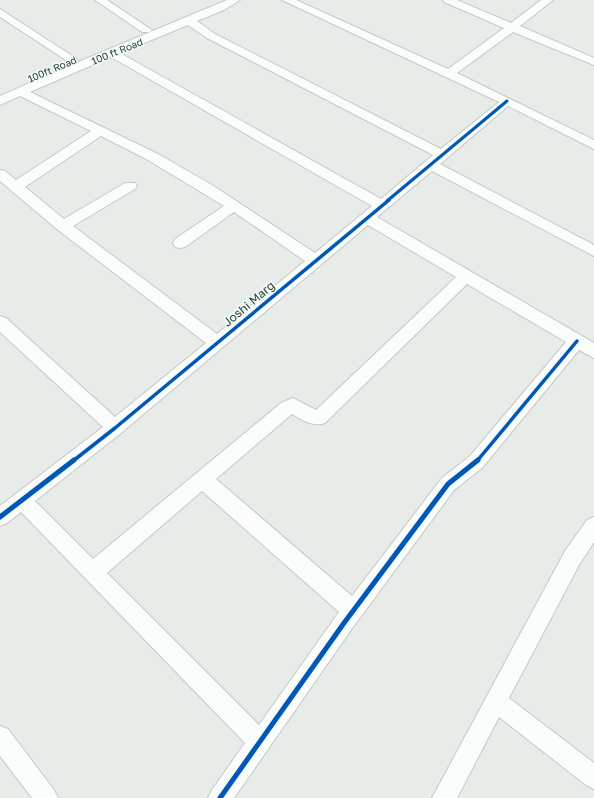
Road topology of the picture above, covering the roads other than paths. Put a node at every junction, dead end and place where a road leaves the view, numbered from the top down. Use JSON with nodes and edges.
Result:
{"nodes":[{"id":1,"x":100,"y":0,"type":"edge"},
{"id":2,"x":215,"y":0,"type":"edge"},
{"id":3,"x":235,"y":0,"type":"edge"},
{"id":4,"x":287,"y":0,"type":"edge"},
{"id":5,"x":448,"y":0,"type":"edge"},
{"id":6,"x":548,"y":0,"type":"edge"},
{"id":7,"x":0,"y":12,"type":"edge"},
{"id":8,"x":190,"y":21,"type":"junction"},
{"id":9,"x":513,"y":27,"type":"junction"},
{"id":10,"x":146,"y":30,"type":"junction"},
{"id":11,"x":112,"y":53,"type":"junction"},
{"id":12,"x":592,"y":59,"type":"edge"},
{"id":13,"x":73,"y":60,"type":"junction"},
{"id":14,"x":449,"y":74,"type":"junction"},
{"id":15,"x":0,"y":92,"type":"edge"},
{"id":16,"x":21,"y":92,"type":"junction"},
{"id":17,"x":0,"y":101,"type":"edge"},
{"id":18,"x":507,"y":101,"type":"junction"},
{"id":19,"x":100,"y":131,"type":"junction"},
{"id":20,"x":594,"y":146,"type":"edge"},
{"id":21,"x":443,"y":155,"type":"junction"},
{"id":22,"x":431,"y":165,"type":"junction"},
{"id":23,"x":0,"y":174,"type":"edge"},
{"id":24,"x":130,"y":186,"type":"dead end"},
{"id":25,"x":16,"y":187,"type":"junction"},
{"id":26,"x":233,"y":206,"type":"junction"},
{"id":27,"x":383,"y":206,"type":"junction"},
{"id":28,"x":368,"y":218,"type":"junction"},
{"id":29,"x":64,"y":226,"type":"junction"},
{"id":30,"x":180,"y":243,"type":"dead end"},
{"id":31,"x":594,"y":251,"type":"edge"},
{"id":32,"x":316,"y":261,"type":"junction"},
{"id":33,"x":466,"y":276,"type":"junction"},
{"id":34,"x":0,"y":322,"type":"edge"},
{"id":35,"x":577,"y":341,"type":"junction"},
{"id":36,"x":217,"y":343,"type":"junction"},
{"id":37,"x":594,"y":351,"type":"edge"},
{"id":38,"x":115,"y":428,"type":"junction"},
{"id":39,"x":202,"y":479,"type":"junction"},
{"id":40,"x":21,"y":500,"type":"junction"},
{"id":41,"x":0,"y":516,"type":"edge"},
{"id":42,"x":594,"y":526,"type":"edge"},
{"id":43,"x":92,"y":573,"type":"junction"},
{"id":44,"x":353,"y":611,"type":"junction"},
{"id":45,"x":496,"y":702,"type":"junction"},
{"id":46,"x":0,"y":737,"type":"edge"},
{"id":47,"x":259,"y":741,"type":"junction"},
{"id":48,"x":594,"y":777,"type":"edge"},
{"id":49,"x":46,"y":798,"type":"edge"},
{"id":50,"x":220,"y":798,"type":"edge"},
{"id":51,"x":444,"y":798,"type":"edge"}],
"edges":[{"from":1,"to":10,"type":"street"},
{"from":2,"to":10,"type":"street","name":"100ft Road"},
{"from":3,"to":8,"type":"street","name":"100 ft Road"},
{"from":4,"to":14,"type":"street"},
{"from":5,"to":9,"type":"street"},
{"from":6,"to":9,"type":"street"},
{"from":7,"to":13,"type":"street"},
{"from":8,"to":11,"type":"street","name":"100 ft Road"},
{"from":8,"to":21,"type":"street"},
{"from":9,"to":12,"type":"street"},
{"from":9,"to":14,"type":"street"},
{"from":10,"to":13,"type":"street","name":"100ft Road"},
{"from":11,"to":16,"type":"street","name":"100 ft Road"},
{"from":11,"to":27,"type":"street"},
{"from":13,"to":15,"type":"street","name":"100ft Road"},
{"from":14,"to":18,"type":"street"},
{"from":16,"to":17,"type":"street","name":"100 ft Road"},
{"from":16,"to":19,"type":"street"},
{"from":18,"to":20,"type":"street"},
{"from":18,"to":21,"type":"street","name":"Joshi Marg"},
{"from":19,"to":25,"type":"street"},
{"from":19,"to":26,"type":"street"},
{"from":21,"to":22,"type":"street","name":"Joshi Marg"},
{"from":22,"to":27,"type":"street","name":"Joshi Marg"},
{"from":22,"to":31,"type":"street"},
{"from":23,"to":25,"type":"street"},
{"from":24,"to":29,"type":"street"},
{"from":25,"to":29,"type":"street"},
{"from":26,"to":30,"type":"street"},
{"from":26,"to":32,"type":"street"},
{"from":27,"to":28,"type":"street","name":"Joshi Marg"},
{"from":28,"to":32,"type":"street","name":"Joshi Marg"},
{"from":28,"to":33,"type":"street"},
{"from":29,"to":36,"type":"street"},
{"from":32,"to":36,"type":"street","name":"Joshi Marg"},
{"from":33,"to":35,"type":"street"},
{"from":33,"to":39,"type":"street"},
{"from":34,"to":38,"type":"street"},
{"from":35,"to":37,"type":"street"},
{"from":35,"to":44,"type":"street"},
{"from":36,"to":38,"type":"street","name":"Joshi Marg"},
{"from":38,"to":40,"type":"street","name":"Joshi Marg"},
{"from":39,"to":43,"type":"street"},
{"from":39,"to":44,"type":"street"},
{"from":40,"to":41,"type":"street","name":"Joshi Marg"},
{"from":40,"to":43,"type":"street"},
{"from":42,"to":45,"type":"street"},
{"from":43,"to":47,"type":"street"},
{"from":44,"to":47,"type":"street"},
{"from":45,"to":48,"type":"street"},
{"from":45,"to":51,"type":"street"},
{"from":46,"to":49,"type":"street"},
{"from":47,"to":50,"type":"street"}]}
